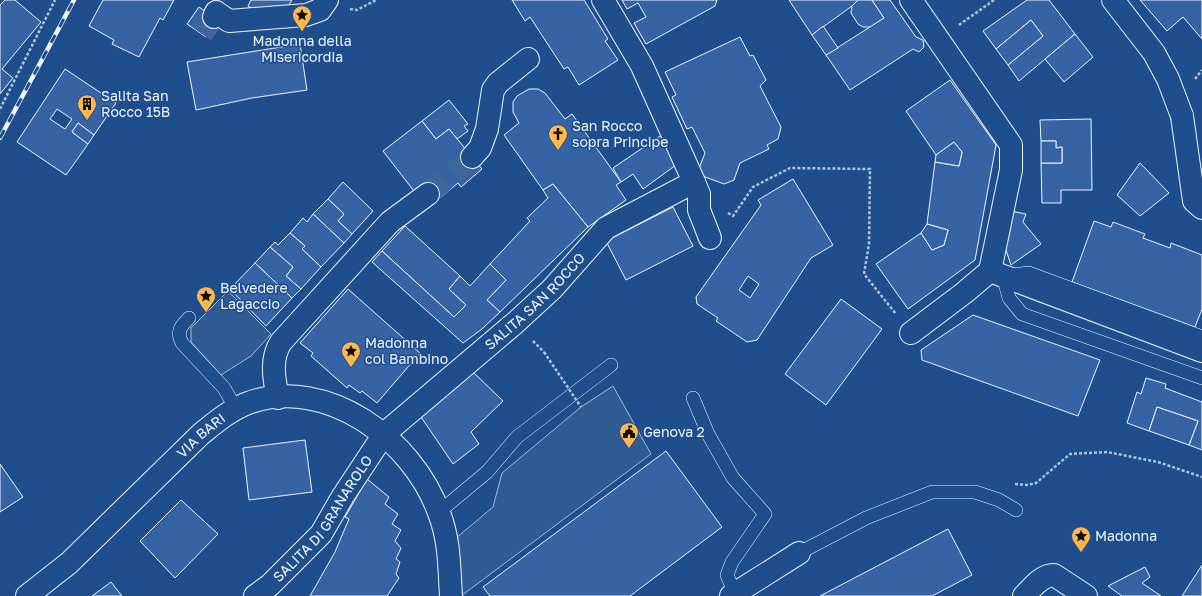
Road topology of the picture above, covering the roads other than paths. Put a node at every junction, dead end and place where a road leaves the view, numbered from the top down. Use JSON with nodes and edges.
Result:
{"nodes":[{"id":1,"x":604,"y":0,"type":"edge"},
{"id":2,"x":911,"y":0,"type":"edge"},
{"id":3,"x":1113,"y":0,"type":"edge"},
{"id":4,"x":325,"y":3,"type":"edge"},
{"id":5,"x":214,"y":17,"type":"dead end"},
{"id":6,"x":528,"y":59,"type":"dead end"},
{"id":7,"x":472,"y":157,"type":"tunnel mouth"},
{"id":8,"x":697,"y":188,"type":"junction"},
{"id":9,"x":428,"y":194,"type":"tunnel mouth"},
{"id":10,"x":1202,"y":208,"type":"edge"},
{"id":11,"x":710,"y":238,"type":"dead end"},
{"id":12,"x":997,"y":273,"type":"junction"},
{"id":13,"x":189,"y":318,"type":"dead end"},
{"id":14,"x":911,"y":333,"type":"road end"},
{"id":15,"x":1202,"y":337,"type":"edge"},
{"id":16,"x":1202,"y":351,"type":"edge"},
{"id":17,"x":611,"y":365,"type":"dead end"},
{"id":18,"x":1202,"y":378,"type":"edge"},
{"id":19,"x":278,"y":398,"type":"junction"},
{"id":20,"x":693,"y":398,"type":"dead end"},
{"id":21,"x":236,"y":408,"type":"junction"},
{"id":22,"x":384,"y":434,"type":"junction"},
{"id":23,"x":1016,"y":510,"type":"dead end"},
{"id":24,"x":439,"y":512,"type":"junction"},
{"id":25,"x":799,"y":553,"type":"joint"},
{"id":26,"x":733,"y":595,"type":"edge"},
{"id":27,"x":27,"y":596,"type":"edge"},
{"id":28,"x":255,"y":596,"type":"edge"},
{"id":29,"x":451,"y":596,"type":"edge"},
{"id":30,"x":1024,"y":596,"type":"edge"},
{"id":31,"x":1086,"y":596,"type":"edge"}],
"edges":[{"from":1,"to":8,"type":"street"},
{"from":2,"to":12,"type":"street"},
{"from":3,"to":10,"type":"street","bridge":true},
{"from":4,"to":5,"type":"street"},
{"from":6,"to":7,"type":"street"},
{"from":8,"to":11,"type":"street"},
{"from":8,"to":22,"type":"street","name":"SALITA SAN ROCCO"},
{"from":9,"to":19,"type":"street"},
{"from":12,"to":14,"type":"street"},
{"from":12,"to":15,"type":"lane"},
{"from":12,"to":16,"type":"street"},
{"from":12,"to":18,"type":"lane"},
{"from":13,"to":21,"type":"lane"},
{"from":17,"to":24,"type":"lane"},
{"from":19,"to":21,"type":"street","name":"VIA BARI"},
{"from":19,"to":22,"type":"street","name":"VIA BARI"},
{"from":20,"to":26,"type":"lane"},
{"from":21,"to":27,"type":"street","name":"VIA BARI"},
{"from":22,"to":24,"type":"street","name":"VIA BARI"},
{"from":22,"to":28,"type":"street","name":"SALITA DI GRANAROLO"},
{"from":23,"to":25,"type":"lane"},
{"from":24,"to":29,"type":"street","name":"VIA BARI"},
{"from":25,"to":26,"type":"street"},
{"from":30,"to":31,"type":"street"}]}
